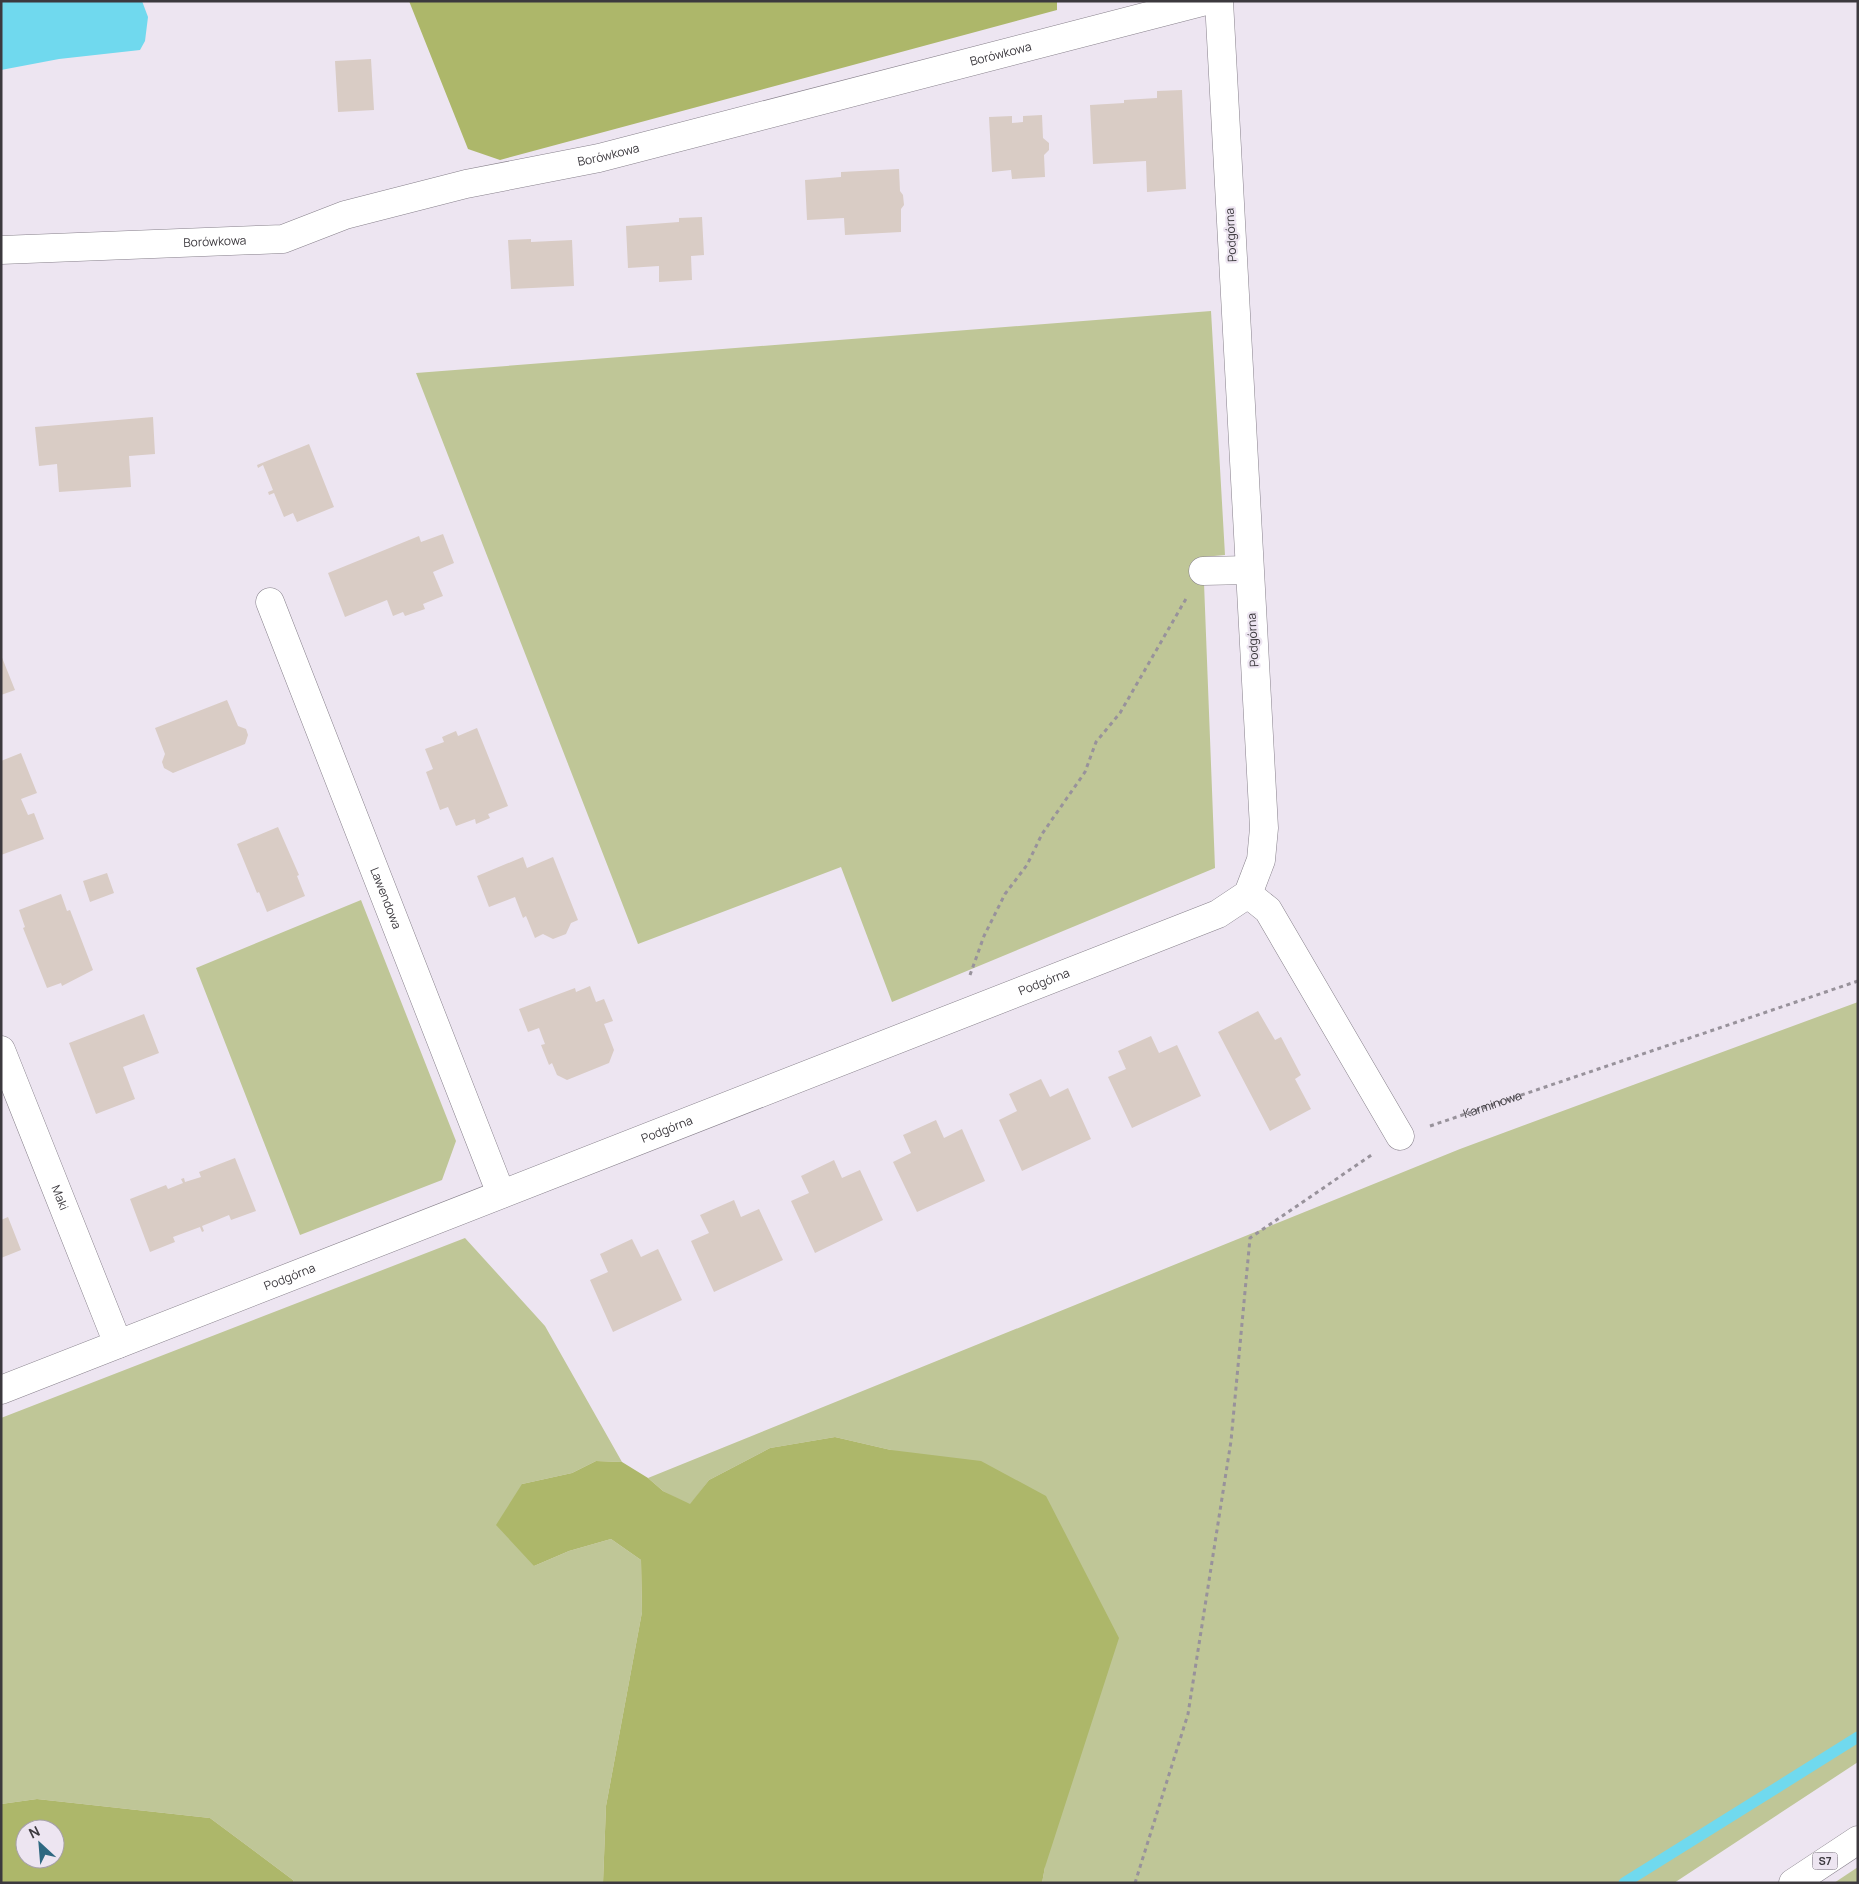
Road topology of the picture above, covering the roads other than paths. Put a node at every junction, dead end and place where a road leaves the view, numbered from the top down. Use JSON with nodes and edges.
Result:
{"nodes":[{"id":1,"x":1206,"y":1,"type":"edge"},
{"id":2,"x":1219,"y":1,"type":"edge"},
{"id":3,"x":1,"y":250,"type":"edge"},
{"id":4,"x":1250,"y":570,"type":"junction"},
{"id":5,"x":1203,"y":571,"type":"road end"},
{"id":6,"x":270,"y":602,"type":"dead end"},
{"id":7,"x":1248,"y":894,"type":"junction"},
{"id":8,"x":1,"y":1050,"type":"edge"},
{"id":9,"x":1400,"y":1136,"type":"road end"},
{"id":10,"x":501,"y":1194,"type":"junction"},
{"id":11,"x":118,"y":1344,"type":"junction"},
{"id":12,"x":1,"y":1390,"type":"edge"},
{"id":13,"x":1858,"y":1840,"type":"edge"},
{"id":14,"x":1792,"y":1883,"type":"edge"}],
"edges":[{"from":1,"to":3,"type":"main road","name":"Borówkowa"},
{"from":2,"to":4,"type":"main road","name":"Podgórna"},
{"from":4,"to":5,"type":"main road"},
{"from":4,"to":7,"type":"main road","name":"Podgórna"},
{"from":6,"to":10,"type":"main road","name":"Lawendowa"},
{"from":7,"to":9,"type":"main road"},
{"from":7,"to":10,"type":"main road","name":"Podgórna"},
{"from":8,"to":11,"type":"main road","name":"Maki"},
{"from":10,"to":11,"type":"main road","name":"Podgórna"},
{"from":11,"to":12,"type":"main road","name":"Podgórna"},
{"from":13,"to":14,"type":"main road","number":"S7"}]}
